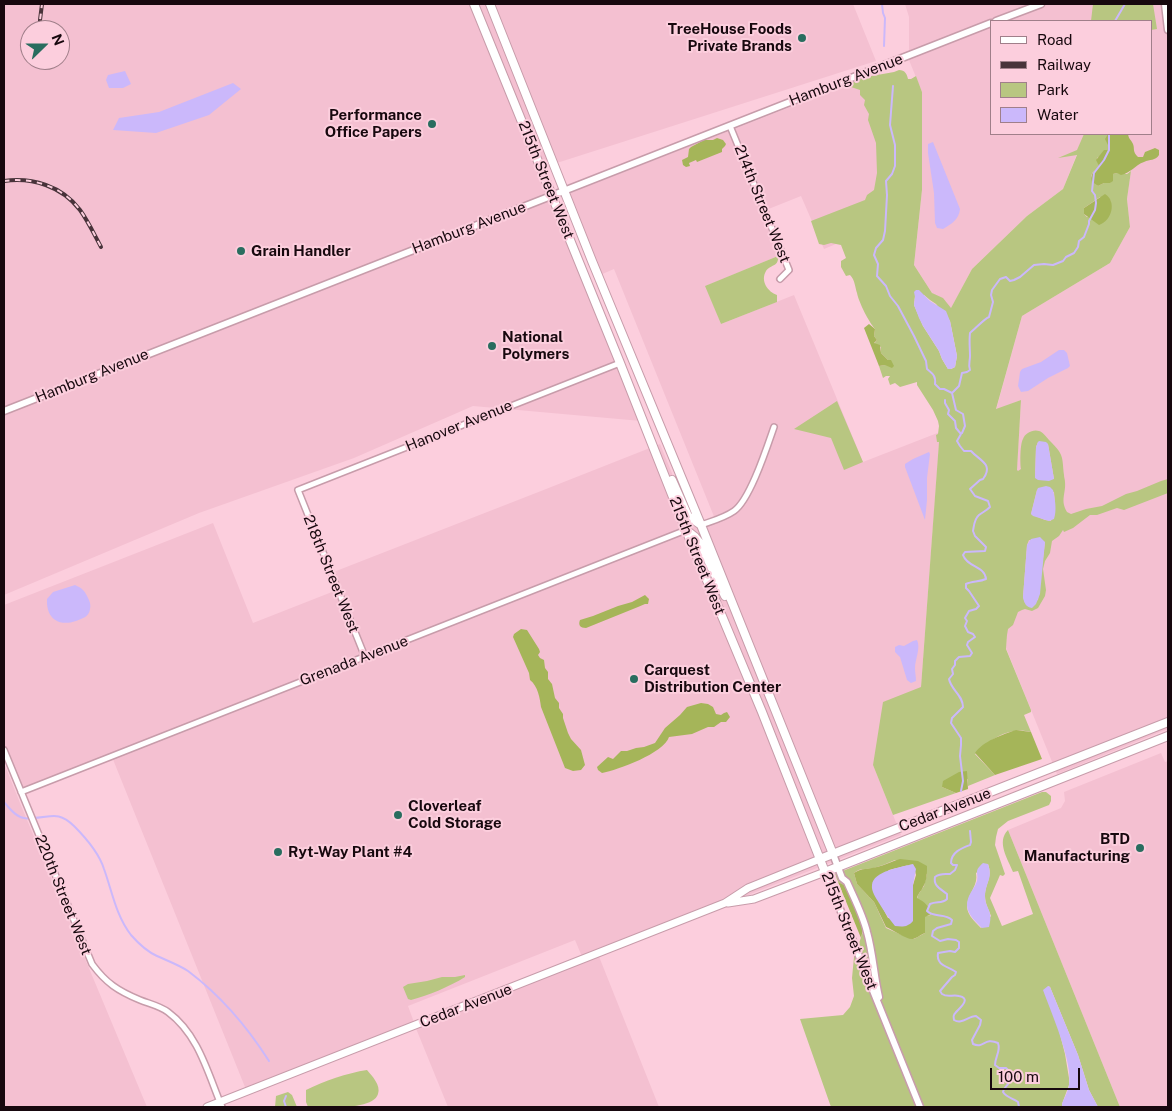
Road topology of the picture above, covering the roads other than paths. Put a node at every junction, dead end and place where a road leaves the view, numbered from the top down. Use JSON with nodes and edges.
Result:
{"nodes":[{"id":1,"x":474,"y":4,"type":"edge"},
{"id":2,"x":490,"y":4,"type":"edge"},
{"id":3,"x":1041,"y":4,"type":"edge"},
{"id":4,"x":1164,"y":4,"type":"edge"},
{"id":5,"x":999,"y":20,"type":"edge"},
{"id":6,"x":990,"y":23,"type":"edge"},
{"id":7,"x":1168,"y":30,"type":"edge"},
{"id":8,"x":730,"y":126,"type":"junction"},
{"id":9,"x":564,"y":190,"type":"junction"},
{"id":10,"x":552,"y":195,"type":"junction"},
{"id":11,"x":780,"y":279,"type":"dead end"},
{"id":12,"x":620,"y":363,"type":"junction"},
{"id":13,"x":4,"y":410,"type":"edge"},
{"id":14,"x":774,"y":427,"type":"dead end"},
{"id":15,"x":650,"y":439,"type":"junction"},
{"id":16,"x":298,"y":490,"type":"joint"},
{"id":17,"x":701,"y":525,"type":"junction"},
{"id":18,"x":686,"y":530,"type":"junction"},
{"id":19,"x":734,"y":605,"type":"junction"},
{"id":20,"x":365,"y":657,"type":"junction"},
{"id":21,"x":1168,"y":722,"type":"edge"},
{"id":22,"x":1168,"y":736,"type":"edge"},
{"id":23,"x":4,"y":750,"type":"edge"},
{"id":24,"x":21,"y":792,"type":"junction"},
{"id":25,"x":833,"y":854,"type":"junction"},
{"id":26,"x":820,"y":859,"type":"junction"},
{"id":27,"x":838,"y":866,"type":"junction"},
{"id":28,"x":825,"y":872,"type":"junction"},
{"id":29,"x":725,"y":904,"type":"junction"},
{"id":30,"x":884,"y":1018,"type":"junction"},
{"id":31,"x":221,"y":1105,"type":"edge"},
{"id":32,"x":207,"y":1107,"type":"edge"},
{"id":33,"x":920,"y":1107,"type":"edge"}],
"edges":[{"from":1,"to":10,"type":"main road","name":"215th Street West"},
{"from":2,"to":9,"type":"main road","name":"215th Street West"},
{"from":3,"to":5,"type":"street"},
{"from":4,"to":7,"type":"street"},
{"from":6,"to":8,"type":"street","name":"Hamburg Avenue"},
{"from":8,"to":9,"type":"street","name":"Hamburg Avenue"},
{"from":8,"to":11,"type":"street","name":"214th Street West"},
{"from":9,"to":10,"type":"street","name":"Hamburg Avenue"},
{"from":9,"to":17,"type":"main road","name":"215th Street West"},
{"from":10,"to":12,"type":"main road","name":"215th Street West"},
{"from":10,"to":13,"type":"street","name":"Hamburg Avenue"},
{"from":12,"to":15,"type":"main road","name":"215th Street West"},
{"from":12,"to":16,"type":"street","name":"Hanover Avenue"},
{"from":14,"to":17,"type":"street"},
{"from":15,"to":17,"type":"main road"},
{"from":15,"to":18,"type":"main road","name":"215th Street West"},
{"from":16,"to":20,"type":"street","name":"218th Street West"},
{"from":17,"to":19,"type":"main road","name":"215th Street West"},
{"from":18,"to":19,"type":"main road"},
{"from":18,"to":20,"type":"street","name":"Grenada Avenue"},
{"from":18,"to":26,"type":"main road","name":"215th Street West"},
{"from":19,"to":25,"type":"main road","name":"215th Street West"},
{"from":20,"to":24,"type":"street","name":"Grenada Avenue"},
{"from":21,"to":25,"type":"main road","name":"Cedar Avenue"},
{"from":22,"to":27,"type":"main road","name":"Cedar Avenue"},
{"from":23,"to":24,"type":"street","name":"220th Street West"},
{"from":24,"to":31,"type":"street","name":"220th Street West"},
{"from":25,"to":26,"type":"main road","name":"Cedar Avenue"},
{"from":25,"to":27,"type":"street"},
{"from":26,"to":28,"type":"main road","name":"215th Street West"},
{"from":26,"to":29,"type":"main road","name":"Cedar Avenue"},
{"from":27,"to":28,"type":"main road","name":"Cedar Avenue"},
{"from":27,"to":30,"type":"street"},
{"from":28,"to":29,"type":"main road","name":"Cedar Avenue"},
{"from":28,"to":30,"type":"street","name":"215th Street West"},
{"from":29,"to":31,"type":"main road","name":"Cedar Avenue"},
{"from":30,"to":33,"type":"street","name":"215th Street West"},
{"from":31,"to":32,"type":"main road","name":"Cedar Avenue"}]}
